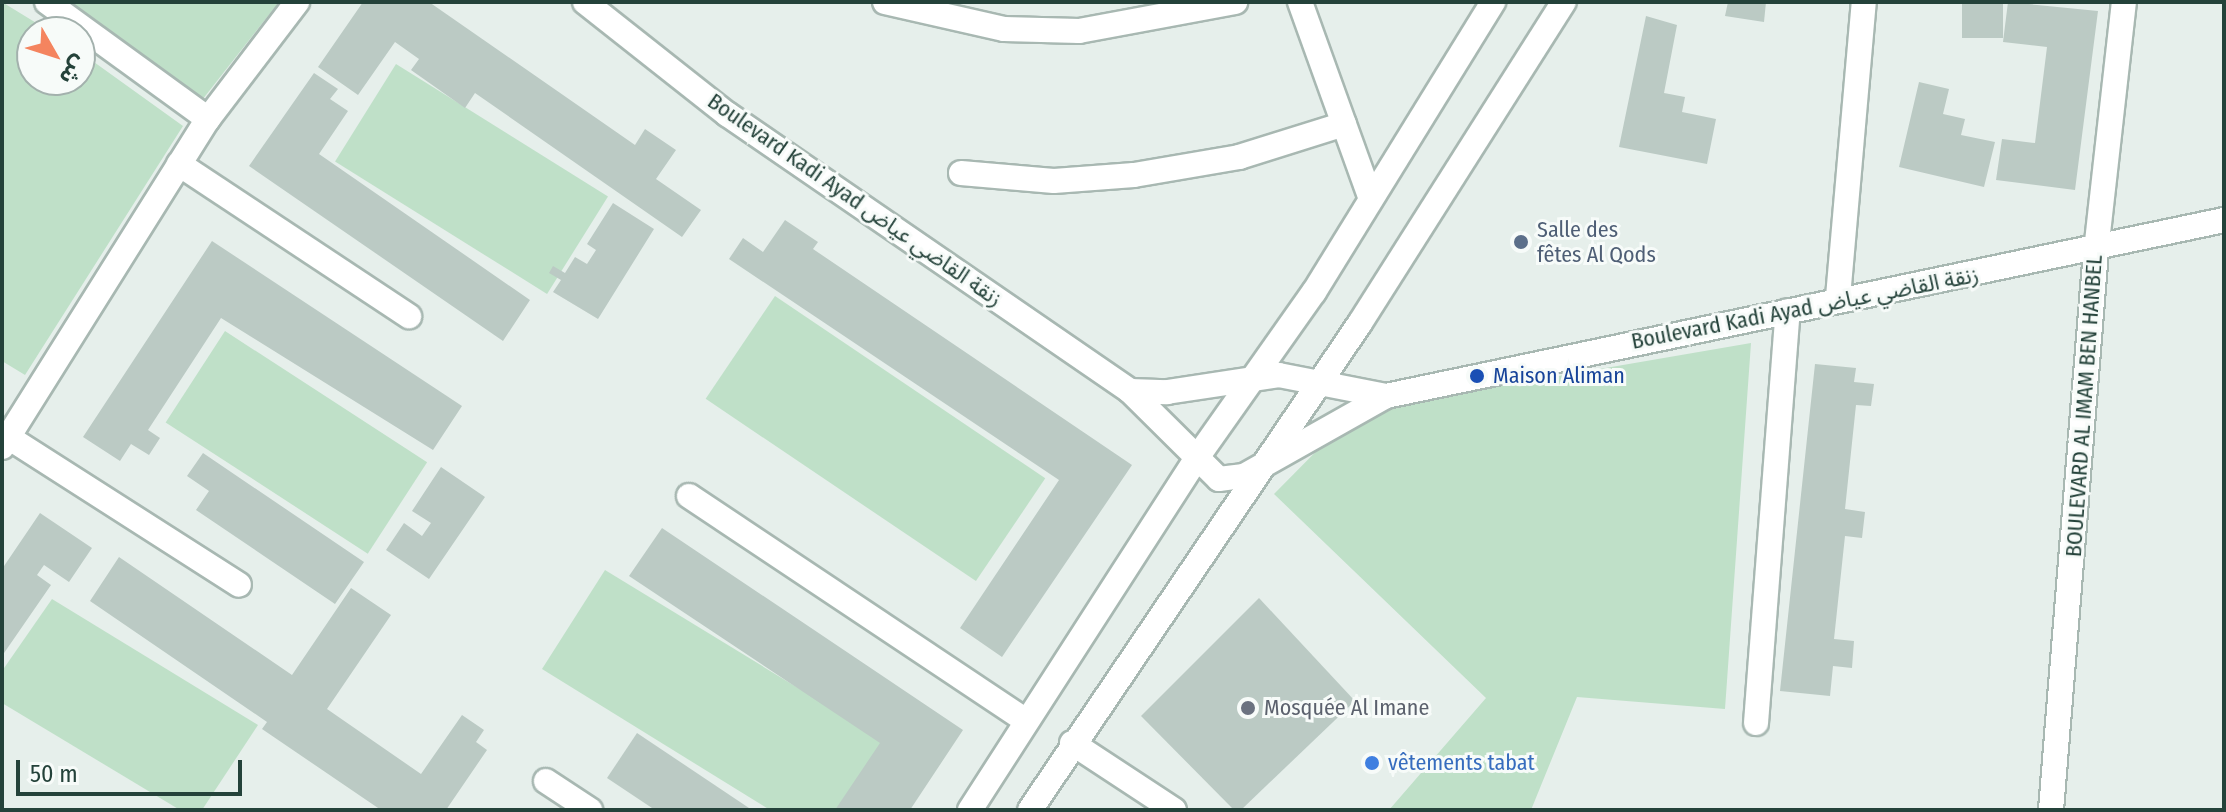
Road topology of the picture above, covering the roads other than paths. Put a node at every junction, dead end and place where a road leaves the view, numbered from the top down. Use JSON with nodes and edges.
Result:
{"nodes":[{"id":1,"x":47,"y":2,"type":"edge"},
{"id":2,"x":297,"y":2,"type":"edge"},
{"id":3,"x":585,"y":2,"type":"edge"},
{"id":4,"x":885,"y":2,"type":"edge"},
{"id":5,"x":1235,"y":2,"type":"edge"},
{"id":6,"x":1300,"y":2,"type":"edge"},
{"id":7,"x":1493,"y":2,"type":"edge"},
{"id":8,"x":1564,"y":2,"type":"edge"},
{"id":9,"x":1864,"y":2,"type":"edge"},
{"id":10,"x":2124,"y":2,"type":"edge"},
{"id":11,"x":208,"y":119,"type":"junction"},
{"id":12,"x":1344,"y":124,"type":"junction"},
{"id":13,"x":179,"y":164,"type":"junction"},
{"id":14,"x":961,"y":173,"type":"dead end"},
{"id":15,"x":1371,"y":199,"type":"junction"},
{"id":16,"x":2224,"y":220,"type":"edge"},
{"id":17,"x":2096,"y":251,"type":"junction"},
{"id":18,"x":1838,"y":297,"type":"junction"},
{"id":19,"x":1788,"y":311,"type":"junction"},
{"id":20,"x":409,"y":316,"type":"dead end"},
{"id":21,"x":1254,"y":378,"type":"junction"},
{"id":22,"x":1320,"y":380,"type":"junction"},
{"id":23,"x":1130,"y":391,"type":"junction"},
{"id":24,"x":1386,"y":396,"type":"junction"},
{"id":25,"x":5,"y":442,"type":"edge"},
{"id":26,"x":1196,"y":459,"type":"junction"},
{"id":27,"x":1261,"y":466,"type":"junction"},
{"id":28,"x":689,"y":496,"type":"dead end"},
{"id":29,"x":239,"y":585,"type":"dead end"},
{"id":30,"x":1026,"y":721,"type":"junction"},
{"id":31,"x":1756,"y":723,"type":"dead end"},
{"id":32,"x":1072,"y":743,"type":"junction"},
{"id":33,"x":546,"y":781,"type":"dead end"},
{"id":34,"x":590,"y":810,"type":"edge"},
{"id":35,"x":970,"y":810,"type":"edge"},
{"id":36,"x":1030,"y":810,"type":"edge"},
{"id":37,"x":1174,"y":810,"type":"edge"},
{"id":38,"x":2051,"y":810,"type":"edge"}],
"edges":[{"from":1,"to":11,"type":"street"},
{"from":2,"to":11,"type":"street"},
{"from":3,"to":23,"type":"street","name":"Boulevard Kadi Ayad زنقة القاضي عياض"},
{"from":4,"to":5,"type":"street"},
{"from":6,"to":12,"type":"street"},
{"from":7,"to":15,"type":"street"},
{"from":8,"to":22,"type":"street"},
{"from":9,"to":18,"type":"street"},
{"from":10,"to":17,"type":"street","name":"BOULEVARD AL IMAM BEN HANBEL"},
{"from":11,"to":13,"type":"street"},
{"from":12,"to":14,"type":"street"},
{"from":12,"to":15,"type":"street"},
{"from":13,"to":20,"type":"street"},
{"from":13,"to":25,"type":"street"},
{"from":15,"to":21,"type":"street"},
{"from":16,"to":17,"type":"street","name":"Boulevard Kadi Ayad زنقة القاضي عياض"},
{"from":17,"to":18,"type":"street","name":"Boulevard Kadi Ayad زنقة القاضي عياض"},
{"from":17,"to":38,"type":"street","name":"BOULEVARD AL IMAM BEN HANBEL"},
{"from":18,"to":19,"type":"street","name":"Boulevard Kadi Ayad زنقة القاضي عياض"},
{"from":19,"to":24,"type":"street","name":"Boulevard Kadi Ayad زنقة القاضي عياض"},
{"from":19,"to":31,"type":"street"},
{"from":21,"to":22,"type":"street","name":"Boulevard Kadi Ayad زنقة القاضي عياض"},
{"from":21,"to":23,"type":"street","name":"Boulevard Kadi Ayad زنقة القاضي عياض"},
{"from":21,"to":26,"type":"street"},
{"from":22,"to":24,"type":"street","name":"Boulevard Kadi Ayad زنقة القاضي عياض"},
{"from":22,"to":27,"type":"street"},
{"from":23,"to":26,"type":"street","name":"Boulevard Kadi Ayad زنقة القاضي عياض"},
{"from":24,"to":27,"type":"street","name":"Boulevard Kadi Ayad زنقة القاضي عياض"},
{"from":25,"to":29,"type":"street"},
{"from":26,"to":27,"type":"street","name":"Boulevard Kadi Ayad زنقة القاضي عياض"},
{"from":26,"to":30,"type":"street"},
{"from":27,"to":32,"type":"street"},
{"from":28,"to":30,"type":"street"},
{"from":30,"to":35,"type":"street"},
{"from":32,"to":36,"type":"street"},
{"from":32,"to":37,"type":"street"},
{"from":33,"to":34,"type":"street"}]}
